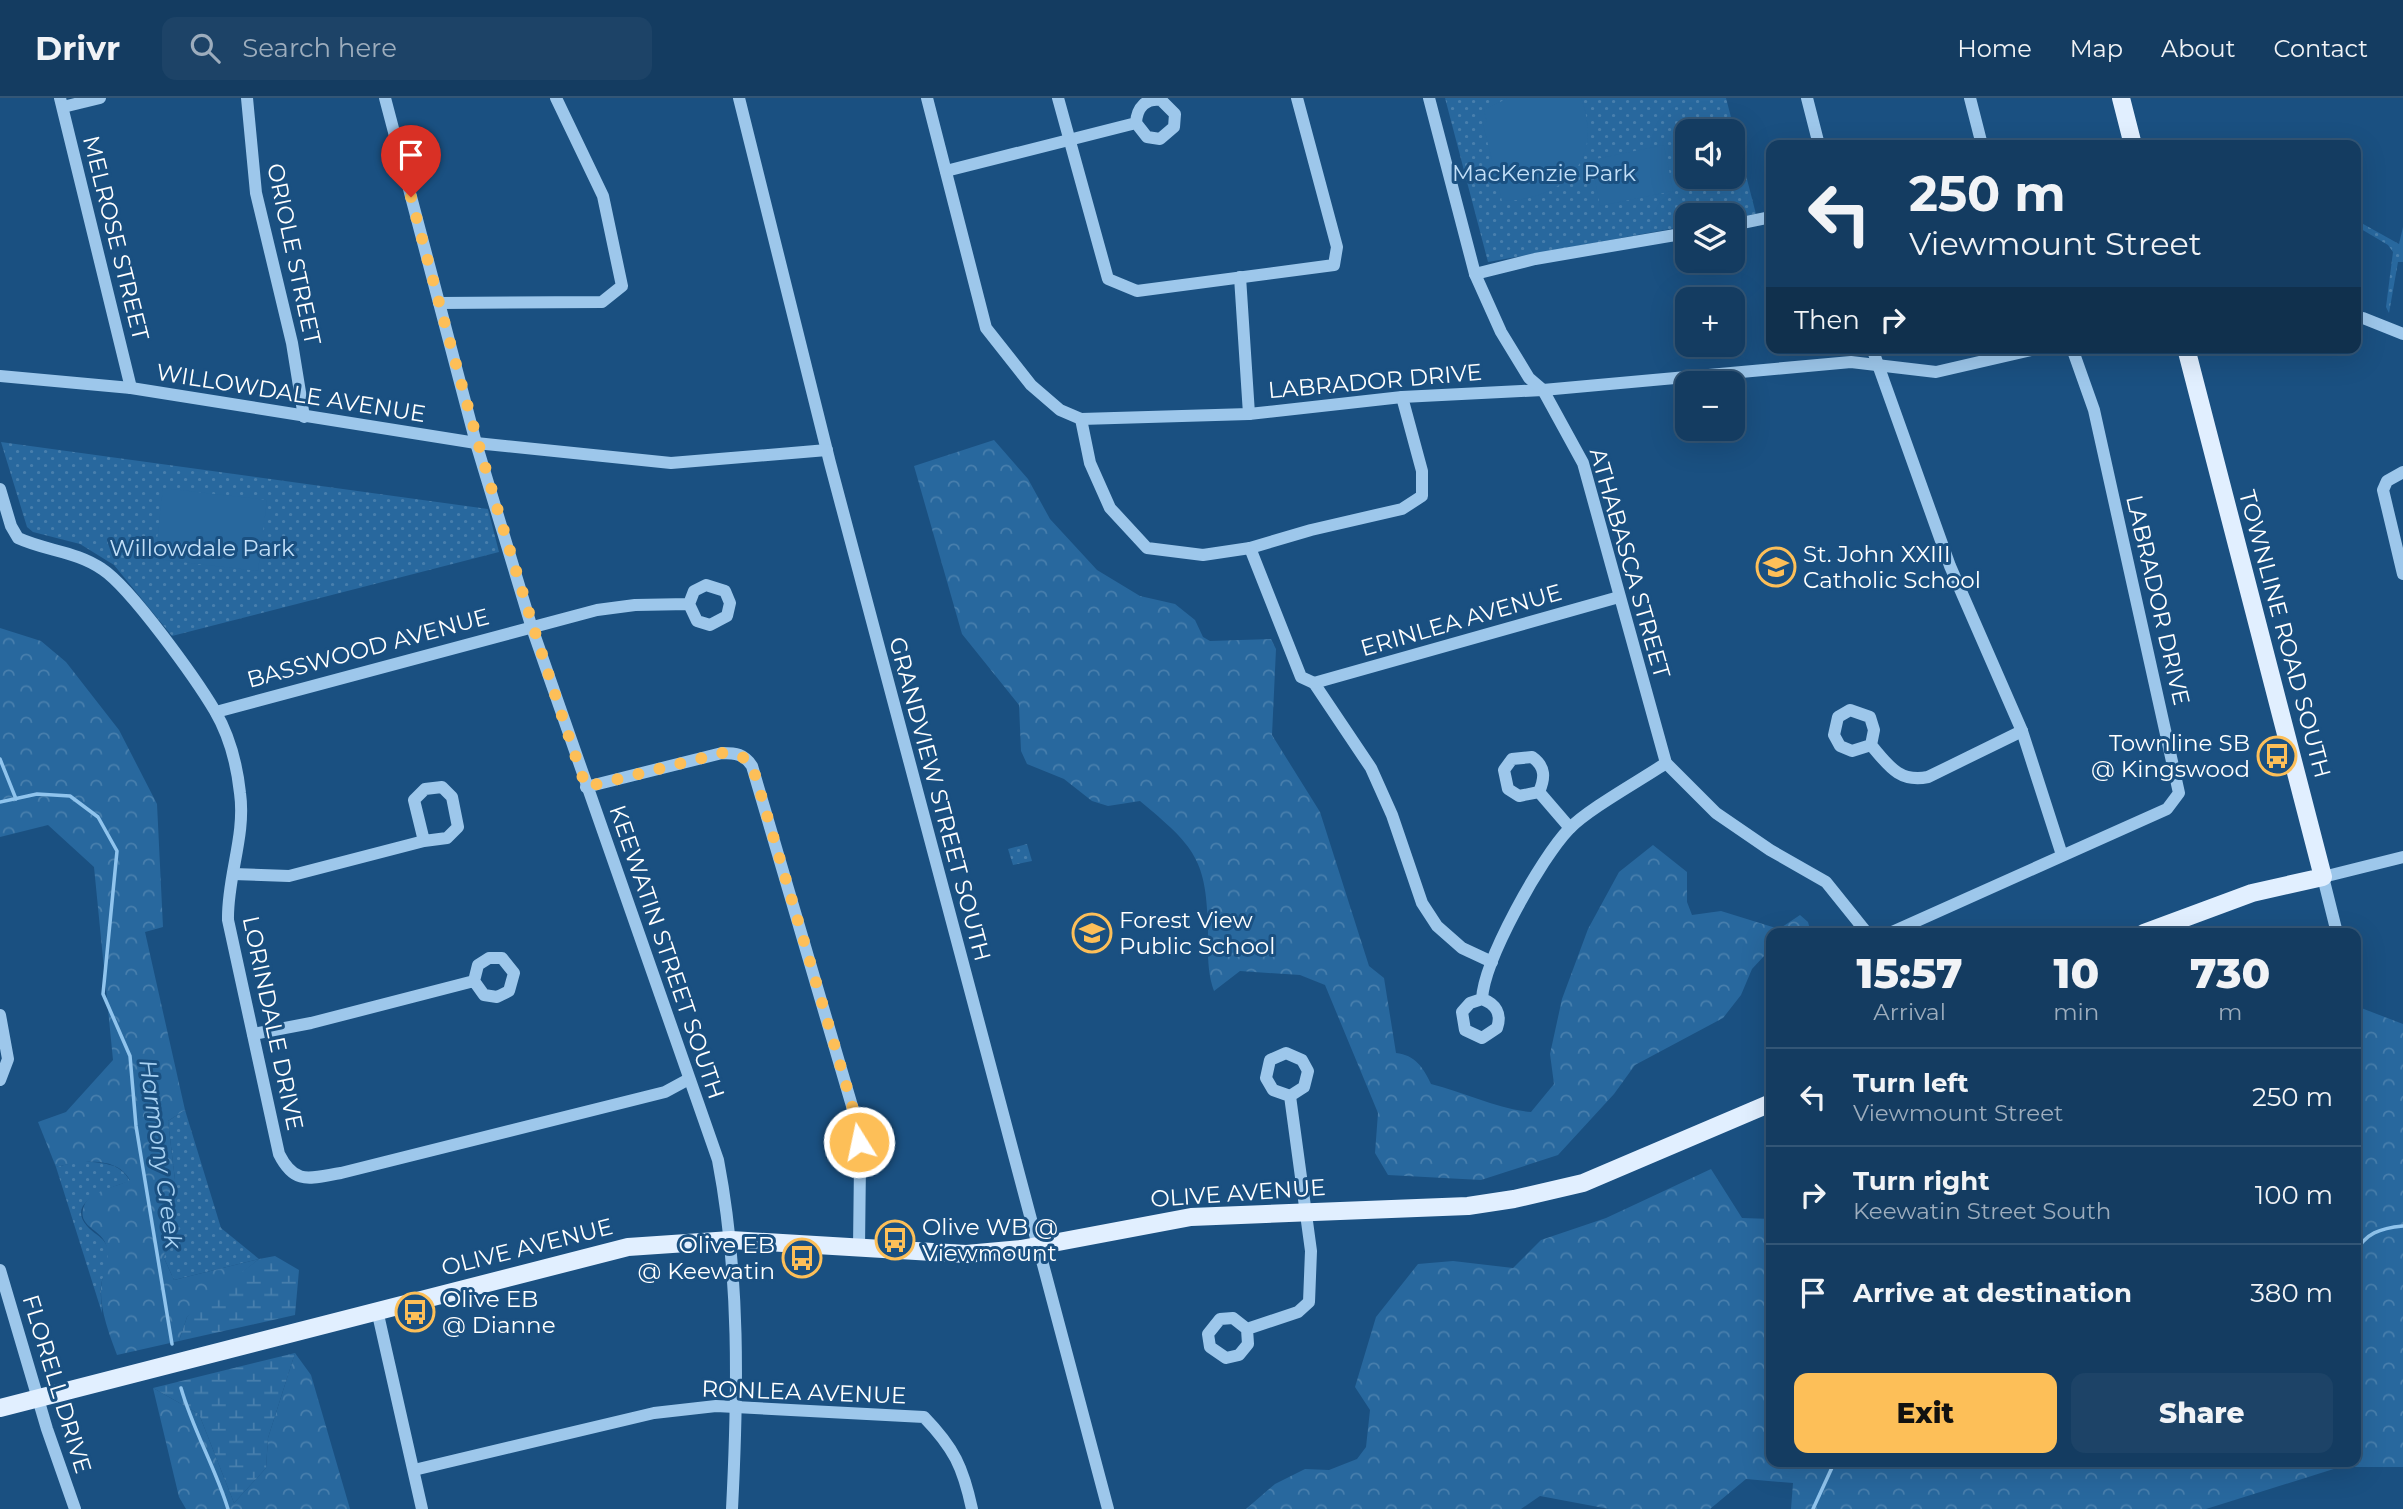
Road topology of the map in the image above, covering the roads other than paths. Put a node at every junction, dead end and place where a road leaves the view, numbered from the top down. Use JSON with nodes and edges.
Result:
{"nodes":[{"id":1,"x":100,"y":98,"type":"edge"},
{"id":2,"x":247,"y":98,"type":"edge"},
{"id":3,"x":385,"y":98,"type":"edge"},
{"id":4,"x":556,"y":98,"type":"edge"},
{"id":5,"x":739,"y":98,"type":"edge"},
{"id":6,"x":927,"y":98,"type":"edge"},
{"id":7,"x":1058,"y":98,"type":"edge"},
{"id":8,"x":1297,"y":98,"type":"edge"},
{"id":9,"x":1429,"y":98,"type":"edge"},
{"id":10,"x":1809,"y":98,"type":"edge"},
{"id":11,"x":1970,"y":98,"type":"edge"},
{"id":12,"x":2121,"y":98,"type":"edge"},
{"id":13,"x":62,"y":103,"type":"edge"},
{"id":14,"x":1136,"y":123,"type":"dead end"},
{"id":15,"x":1818,"y":140,"type":"edge"},
{"id":16,"x":1981,"y":140,"type":"edge"},
{"id":17,"x":2132,"y":140,"type":"edge"},
{"id":18,"x":1068,"y":141,"type":"junction"},
{"id":19,"x":946,"y":171,"type":"junction"},
{"id":20,"x":1766,"y":218,"type":"edge"},
{"id":21,"x":1745,"y":222,"type":"edge"},
{"id":22,"x":1675,"y":235,"type":"edge"},
{"id":23,"x":1475,"y":274,"type":"junction"},
{"id":24,"x":1240,"y":277,"type":"junction"},
{"id":25,"x":439,"y":303,"type":"junction"},
{"id":26,"x":2363,"y":318,"type":"dead end"},
{"id":27,"x":2403,"y":334,"type":"edge"},
{"id":28,"x":1874,"y":354,"type":"edge"},
{"id":29,"x":2014,"y":354,"type":"edge"},
{"id":30,"x":2074,"y":354,"type":"edge"},
{"id":31,"x":2188,"y":354,"type":"edge"},
{"id":32,"x":1876,"y":363,"type":"junction"},
{"id":33,"x":0,"y":376,"type":"edge"},
{"id":34,"x":131,"y":388,"type":"junction"},
{"id":35,"x":1543,"y":390,"type":"junction"},
{"id":36,"x":1402,"y":397,"type":"junction"},
{"id":37,"x":1249,"y":414,"type":"junction"},
{"id":38,"x":304,"y":417,"type":"junction"},
{"id":39,"x":1081,"y":419,"type":"junction"},
{"id":40,"x":476,"y":443,"type":"junction"},
{"id":41,"x":827,"y":450,"type":"junction"},
{"id":42,"x":2403,"y":472,"type":"edge"},
{"id":43,"x":0,"y":489,"type":"edge"},
{"id":44,"x":1250,"y":548,"type":"junction"},
{"id":45,"x":2403,"y":575,"type":"edge"},
{"id":46,"x":1619,"y":597,"type":"junction"},
{"id":47,"x":689,"y":604,"type":"dead end"},
{"id":48,"x":531,"y":625,"type":"junction"},
{"id":49,"x":1314,"y":683,"type":"junction"},
{"id":50,"x":216,"y":712,"type":"junction"},
{"id":51,"x":2022,"y":730,"type":"junction"},
{"id":52,"x":1871,"y":745,"type":"dead end"},
{"id":53,"x":1666,"y":763,"type":"junction"},
{"id":54,"x":586,"y":787,"type":"junction"},
{"id":55,"x":1539,"y":792,"type":"dead end"},
{"id":56,"x":1570,"y":828,"type":"junction"},
{"id":57,"x":424,"y":841,"type":"junction"},
{"id":58,"x":2062,"y":855,"type":"junction"},
{"id":59,"x":2403,"y":858,"type":"edge"},
{"id":60,"x":233,"y":874,"type":"junction"},
{"id":61,"x":2323,"y":877,"type":"junction"},
{"id":62,"x":1863,"y":928,"type":"edge"},
{"id":63,"x":1901,"y":928,"type":"edge"},
{"id":64,"x":2158,"y":928,"type":"edge"},
{"id":65,"x":2335,"y":928,"type":"edge"},
{"id":66,"x":1492,"y":962,"type":"junction"},
{"id":67,"x":474,"y":981,"type":"dead end"},
{"id":68,"x":1482,"y":999,"type":"dead end"},
{"id":69,"x":0,"y":1014,"type":"edge"},
{"id":70,"x":253,"y":1034,"type":"junction"},
{"id":71,"x":689,"y":1079,"type":"junction"},
{"id":72,"x":0,"y":1080,"type":"edge"},
{"id":73,"x":1290,"y":1096,"type":"dead end"},
{"id":74,"x":1766,"y":1105,"type":"edge"},
{"id":75,"x":1305,"y":1211,"type":"junction"},
{"id":76,"x":731,"y":1240,"type":"junction"},
{"id":77,"x":1037,"y":1246,"type":"junction"},
{"id":78,"x":859,"y":1247,"type":"junction"},
{"id":79,"x":0,"y":1270,"type":"edge"},
{"id":80,"x":377,"y":1310,"type":"junction"},
{"id":81,"x":1247,"y":1329,"type":"dead end"},
{"id":82,"x":38,"y":1399,"type":"junction"},
{"id":83,"x":738,"y":1407,"type":"junction"},
{"id":84,"x":0,"y":1408,"type":"edge"},
{"id":85,"x":414,"y":1470,"type":"junction"},
{"id":86,"x":75,"y":1509,"type":"edge"},
{"id":87,"x":422,"y":1509,"type":"edge"},
{"id":88,"x":732,"y":1509,"type":"edge"},
{"id":89,"x":972,"y":1509,"type":"edge"},
{"id":90,"x":1108,"y":1509,"type":"edge"}],
"edges":[{"from":1,"to":13,"type":"street"},
{"from":2,"to":38,"type":"street","name":"ORIOLE STREET"},
{"from":3,"to":25,"type":"street","name":"KEEWATIN STREET SOUTH"},
{"from":4,"to":25,"type":"street"},
{"from":5,"to":41,"type":"street","name":"GRANDVIEW STREET SOUTH"},
{"from":6,"to":19,"type":"street"},
{"from":7,"to":18,"type":"street"},
{"from":8,"to":24,"type":"street"},
{"from":9,"to":23,"type":"street","name":"ATHABASCA STREET"},
{"from":10,"to":15,"type":"street"},
{"from":11,"to":16,"type":"street"},
{"from":12,"to":17,"type":"main road"},
{"from":13,"to":34,"type":"street","name":"MELROSE STREET"},
{"from":14,"to":18,"type":"street"},
{"from":18,"to":19,"type":"street"},
{"from":18,"to":24,"type":"street"},
{"from":19,"to":39,"type":"street"},
{"from":20,"to":21,"type":"street"},
{"from":22,"to":23,"type":"street"},
{"from":23,"to":35,"type":"street","name":"ATHABASCA STREET"},
{"from":24,"to":37,"type":"street"},
{"from":25,"to":40,"type":"street","name":"KEEWATIN STREET SOUTH"},
{"from":26,"to":27,"type":"street"},
{"from":28,"to":32,"type":"street"},
{"from":29,"to":32,"type":"street","name":"LABRADOR DRIVE"},
{"from":30,"to":58,"type":"street","name":"LABRADOR DRIVE"},
{"from":31,"to":61,"type":"main road","name":"TOWNLINE ROAD SOUTH"},
{"from":32,"to":35,"type":"street","name":"LABRADOR DRIVE"},
{"from":32,"to":51,"type":"street"},
{"from":33,"to":34,"type":"street","name":"WILLOWDALE AVENUE"},
{"from":34,"to":38,"type":"street","name":"WILLOWDALE AVENUE"},
{"from":35,"to":36,"type":"street","name":"LABRADOR DRIVE"},
{"from":35,"to":46,"type":"street","name":"ATHABASCA STREET"},
{"from":36,"to":37,"type":"street","name":"LABRADOR DRIVE"},
{"from":36,"to":44,"type":"street"},
{"from":37,"to":39,"type":"street","name":"LABRADOR DRIVE"},
{"from":38,"to":40,"type":"street","name":"WILLOWDALE AVENUE"},
{"from":39,"to":44,"type":"street"},
{"from":40,"to":41,"type":"street","name":"WILLOWDALE AVENUE"},
{"from":40,"to":48,"type":"street","name":"KEEWATIN STREET SOUTH"},
{"from":41,"to":77,"type":"street","name":"GRANDVIEW STREET SOUTH"},
{"from":42,"to":45,"type":"street"},
{"from":43,"to":50,"type":"street","name":"LORINDALE DRIVE"},
{"from":44,"to":49,"type":"street"},
{"from":46,"to":49,"type":"street","name":"ERINLEA AVENUE"},
{"from":46,"to":53,"type":"street","name":"ATHABASCA STREET"},
{"from":47,"to":48,"type":"street","name":"BASSWOOD AVENUE"},
{"from":48,"to":50,"type":"street","name":"BASSWOOD AVENUE"},
{"from":48,"to":54,"type":"street","name":"KEEWATIN STREET SOUTH"},
{"from":49,"to":66,"type":"street"},
{"from":50,"to":60,"type":"street","name":"LORINDALE DRIVE"},
{"from":51,"to":52,"type":"street"},
{"from":51,"to":58,"type":"street"},
{"from":53,"to":56,"type":"street"},
{"from":53,"to":62,"type":"street","name":"ATHABASCA STREET"},
{"from":54,"to":71,"type":"street","name":"KEEWATIN STREET SOUTH"},
{"from":54,"to":78,"type":"street"},
{"from":55,"to":56,"type":"street"},
{"from":56,"to":66,"type":"street"},
{"from":57,"to":57,"type":"street"},
{"from":57,"to":60,"type":"street"},
{"from":58,"to":63,"type":"street","name":"LABRADOR DRIVE"},
{"from":59,"to":61,"type":"street"},
{"from":60,"to":70,"type":"street","name":"LORINDALE DRIVE"},
{"from":61,"to":64,"type":"main road"},
{"from":61,"to":65,"type":"street","name":"TOWNLINE ROAD SOUTH"},
{"from":66,"to":68,"type":"street"},
{"from":67,"to":70,"type":"street"},
{"from":69,"to":72,"type":"street"},
{"from":70,"to":71,"type":"street","name":"LORINDALE DRIVE"},
{"from":71,"to":76,"type":"street","name":"KEEWATIN STREET SOUTH"},
{"from":73,"to":75,"type":"street"},
{"from":74,"to":75,"type":"main road","name":"OLIVE AVENUE"},
{"from":75,"to":77,"type":"main road","name":"OLIVE AVENUE"},
{"from":75,"to":81,"type":"street"},
{"from":76,"to":78,"type":"main road","name":"OLIVE AVENUE"},
{"from":76,"to":80,"type":"main road","name":"OLIVE AVENUE"},
{"from":76,"to":83,"type":"street","name":"KEEWATIN STREET SOUTH"},
{"from":77,"to":78,"type":"main road","name":"OLIVE AVENUE"},
{"from":77,"to":90,"type":"street","name":"GRANDVIEW STREET SOUTH"},
{"from":79,"to":82,"type":"street","name":"FLORELL DRIVE"},
{"from":80,"to":82,"type":"main road","name":"OLIVE AVENUE"},
{"from":80,"to":85,"type":"street"},
{"from":82,"to":84,"type":"main road","name":"OLIVE AVENUE"},
{"from":82,"to":86,"type":"street","name":"FLORELL DRIVE"},
{"from":83,"to":85,"type":"street","name":"RONLEA AVENUE"},
{"from":83,"to":88,"type":"street","name":"KEEWATIN STREET SOUTH"},
{"from":83,"to":89,"type":"street","name":"RONLEA AVENUE"},
{"from":85,"to":87,"type":"street"}]}
